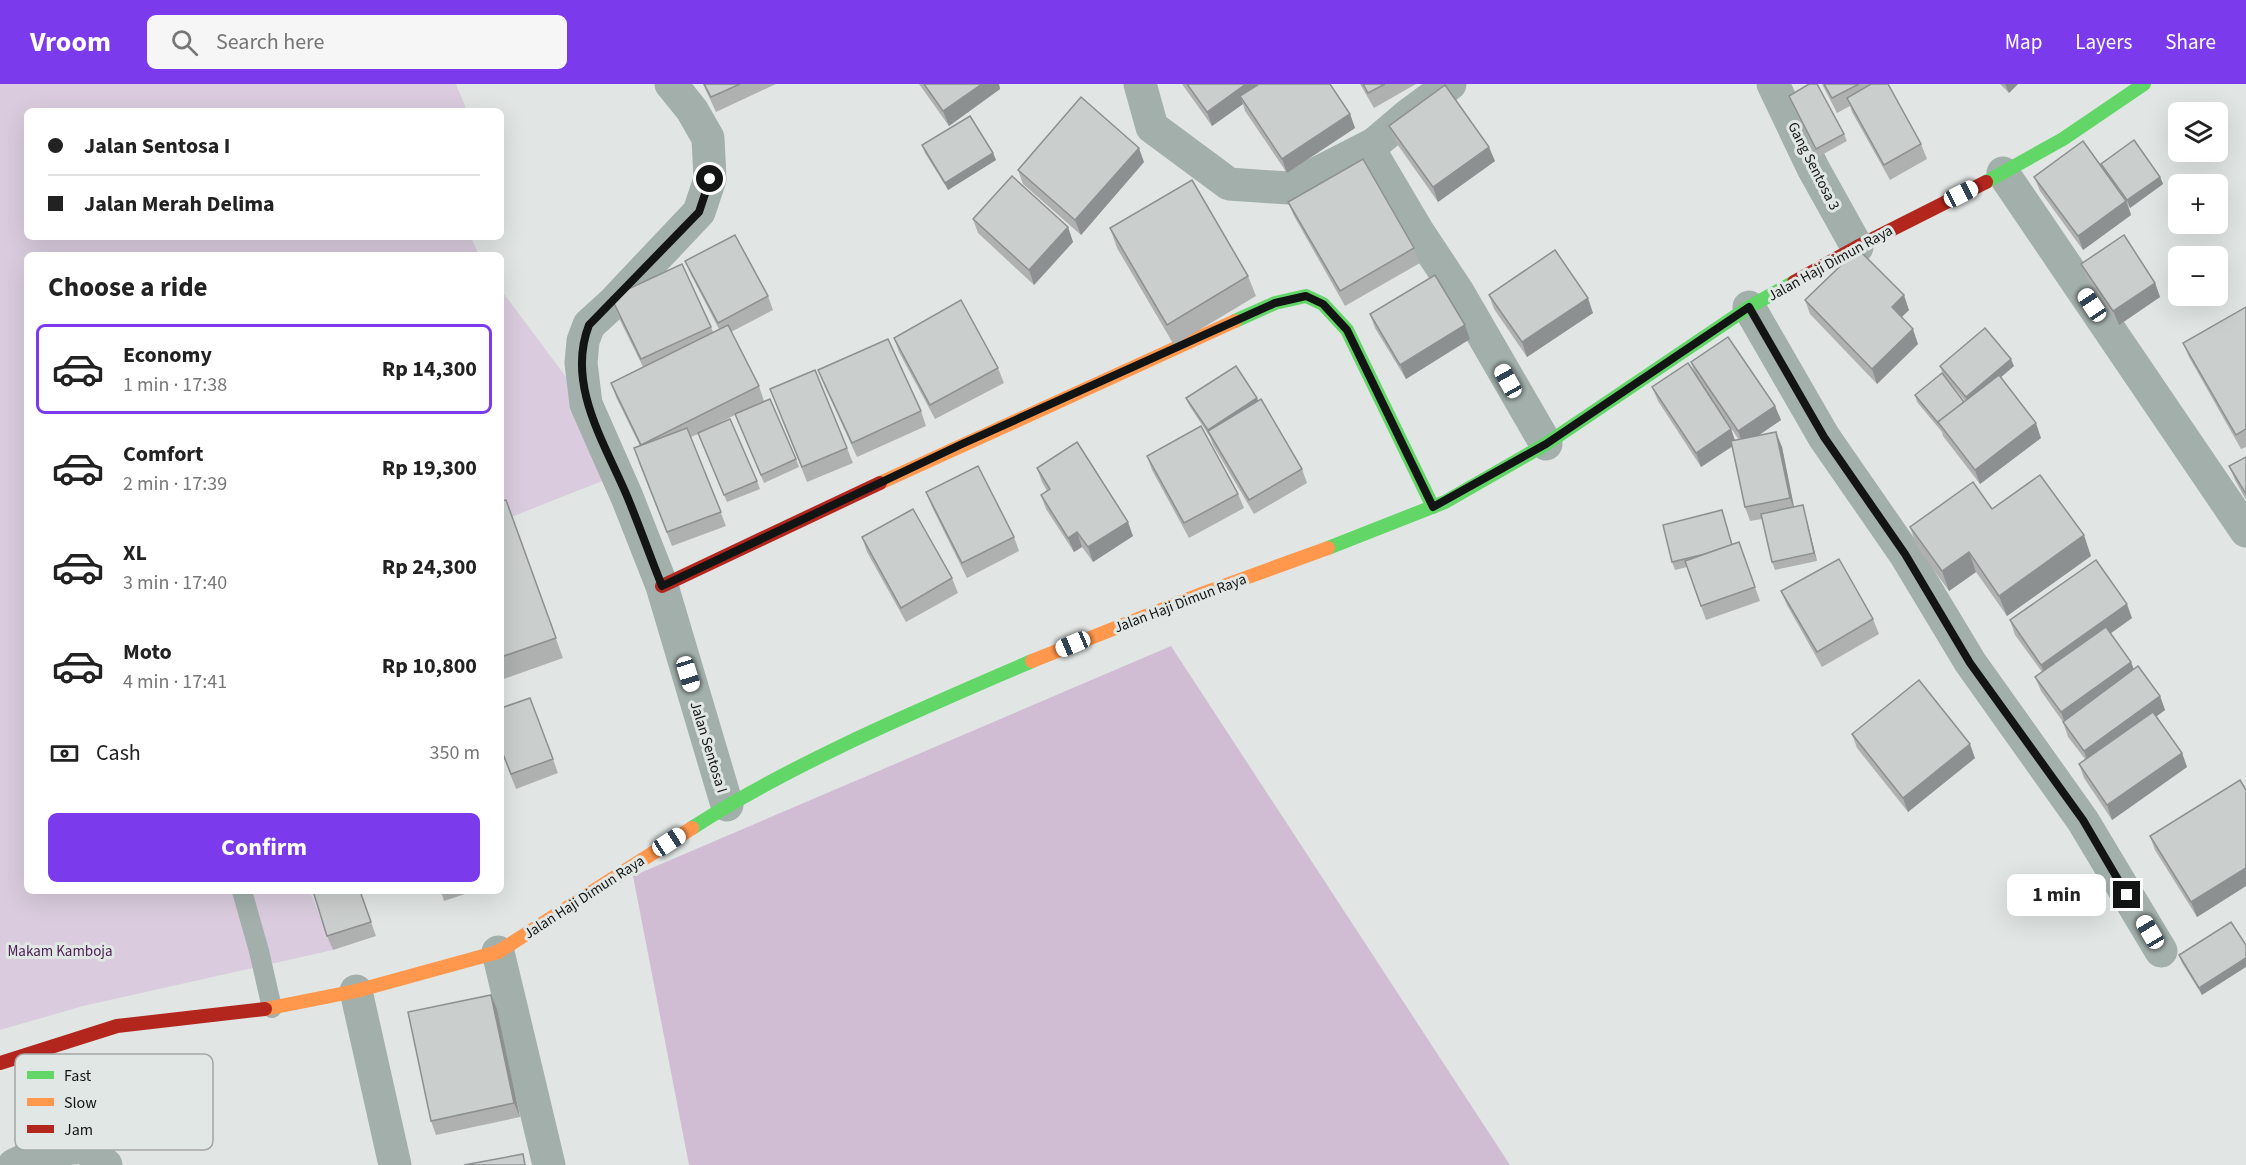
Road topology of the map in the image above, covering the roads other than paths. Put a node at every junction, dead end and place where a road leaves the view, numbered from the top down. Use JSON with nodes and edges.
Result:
{"nodes":[{"id":1,"x":671,"y":84,"type":"edge"},
{"id":2,"x":1140,"y":84,"type":"edge"},
{"id":3,"x":1450,"y":84,"type":"edge"},
{"id":4,"x":1773,"y":84,"type":"edge"},
{"id":5,"x":2144,"y":84,"type":"edge"},
{"id":6,"x":1374,"y":144,"type":"junction"},
{"id":7,"x":2003,"y":173,"type":"junction"},
{"id":8,"x":1857,"y":247,"type":"junction"},
{"id":9,"x":1749,"y":307,"type":"junction"},
{"id":10,"x":1546,"y":444,"type":"junction"},
{"id":11,"x":1433,"y":507,"type":"junction"},
{"id":12,"x":2246,"y":531,"type":"edge"},
{"id":13,"x":662,"y":586,"type":"junction"},
{"id":14,"x":727,"y":805,"type":"junction"},
{"id":15,"x":243,"y":894,"type":"edge"},
{"id":16,"x":2161,"y":951,"type":"dead end"},
{"id":17,"x":498,"y":952,"type":"junction"},
{"id":18,"x":356,"y":992,"type":"junction"},
{"id":19,"x":272,"y":1008,"type":"junction"},
{"id":20,"x":28,"y":1054,"type":"edge"},
{"id":21,"x":15,"y":1058,"type":"edge"},
{"id":22,"x":0,"y":1063,"type":"edge"},
{"id":23,"x":44,"y":1150,"type":"edge"},
{"id":24,"x":88,"y":1150,"type":"edge"},
{"id":25,"x":14,"y":1165,"type":"edge"},
{"id":26,"x":106,"y":1165,"type":"edge"},
{"id":27,"x":395,"y":1165,"type":"edge"},
{"id":28,"x":549,"y":1165,"type":"edge"}],
"edges":[{"from":1,"to":13,"type":"street","name":"Jalan Sentosa I"},
{"from":2,"to":6,"type":"street"},
{"from":3,"to":6,"type":"street"},
{"from":4,"to":8,"type":"street","name":"Gang Sentosa 3"},
{"from":5,"to":7,"type":"street","name":"Jalan Haji Dimun Raya"},
{"from":6,"to":10,"type":"street"},
{"from":7,"to":8,"type":"street","name":"Jalan Haji Dimun Raya"},
{"from":7,"to":12,"type":"street"},
{"from":8,"to":9,"type":"street","name":"Jalan Haji Dimun Raya"},
{"from":9,"to":10,"type":"street","name":"Jalan Haji Dimun Raya"},
{"from":9,"to":16,"type":"street"},
{"from":10,"to":11,"type":"street","name":"Jalan Haji Dimun Raya"},
{"from":11,"to":13,"type":"street"},
{"from":11,"to":14,"type":"street","name":"Jalan Haji Dimun Raya"},
{"from":13,"to":14,"type":"street","name":"Jalan Sentosa I"},
{"from":14,"to":17,"type":"street","name":"Jalan Haji Dimun Raya"},
{"from":15,"to":19,"type":"lane"},
{"from":17,"to":18,"type":"street","name":"Jalan Haji Dimun Raya"},
{"from":17,"to":28,"type":"street"},
{"from":18,"to":19,"type":"street","name":"Jalan Haji Dimun Raya"},
{"from":18,"to":27,"type":"street"},
{"from":19,"to":20,"type":"street","name":"Jalan Haji Dimun Raya"},
{"from":21,"to":22,"type":"street","name":"Jalan Haji Dimun Raya"},
{"from":23,"to":25,"type":"street"},
{"from":24,"to":26,"type":"street"}]}
